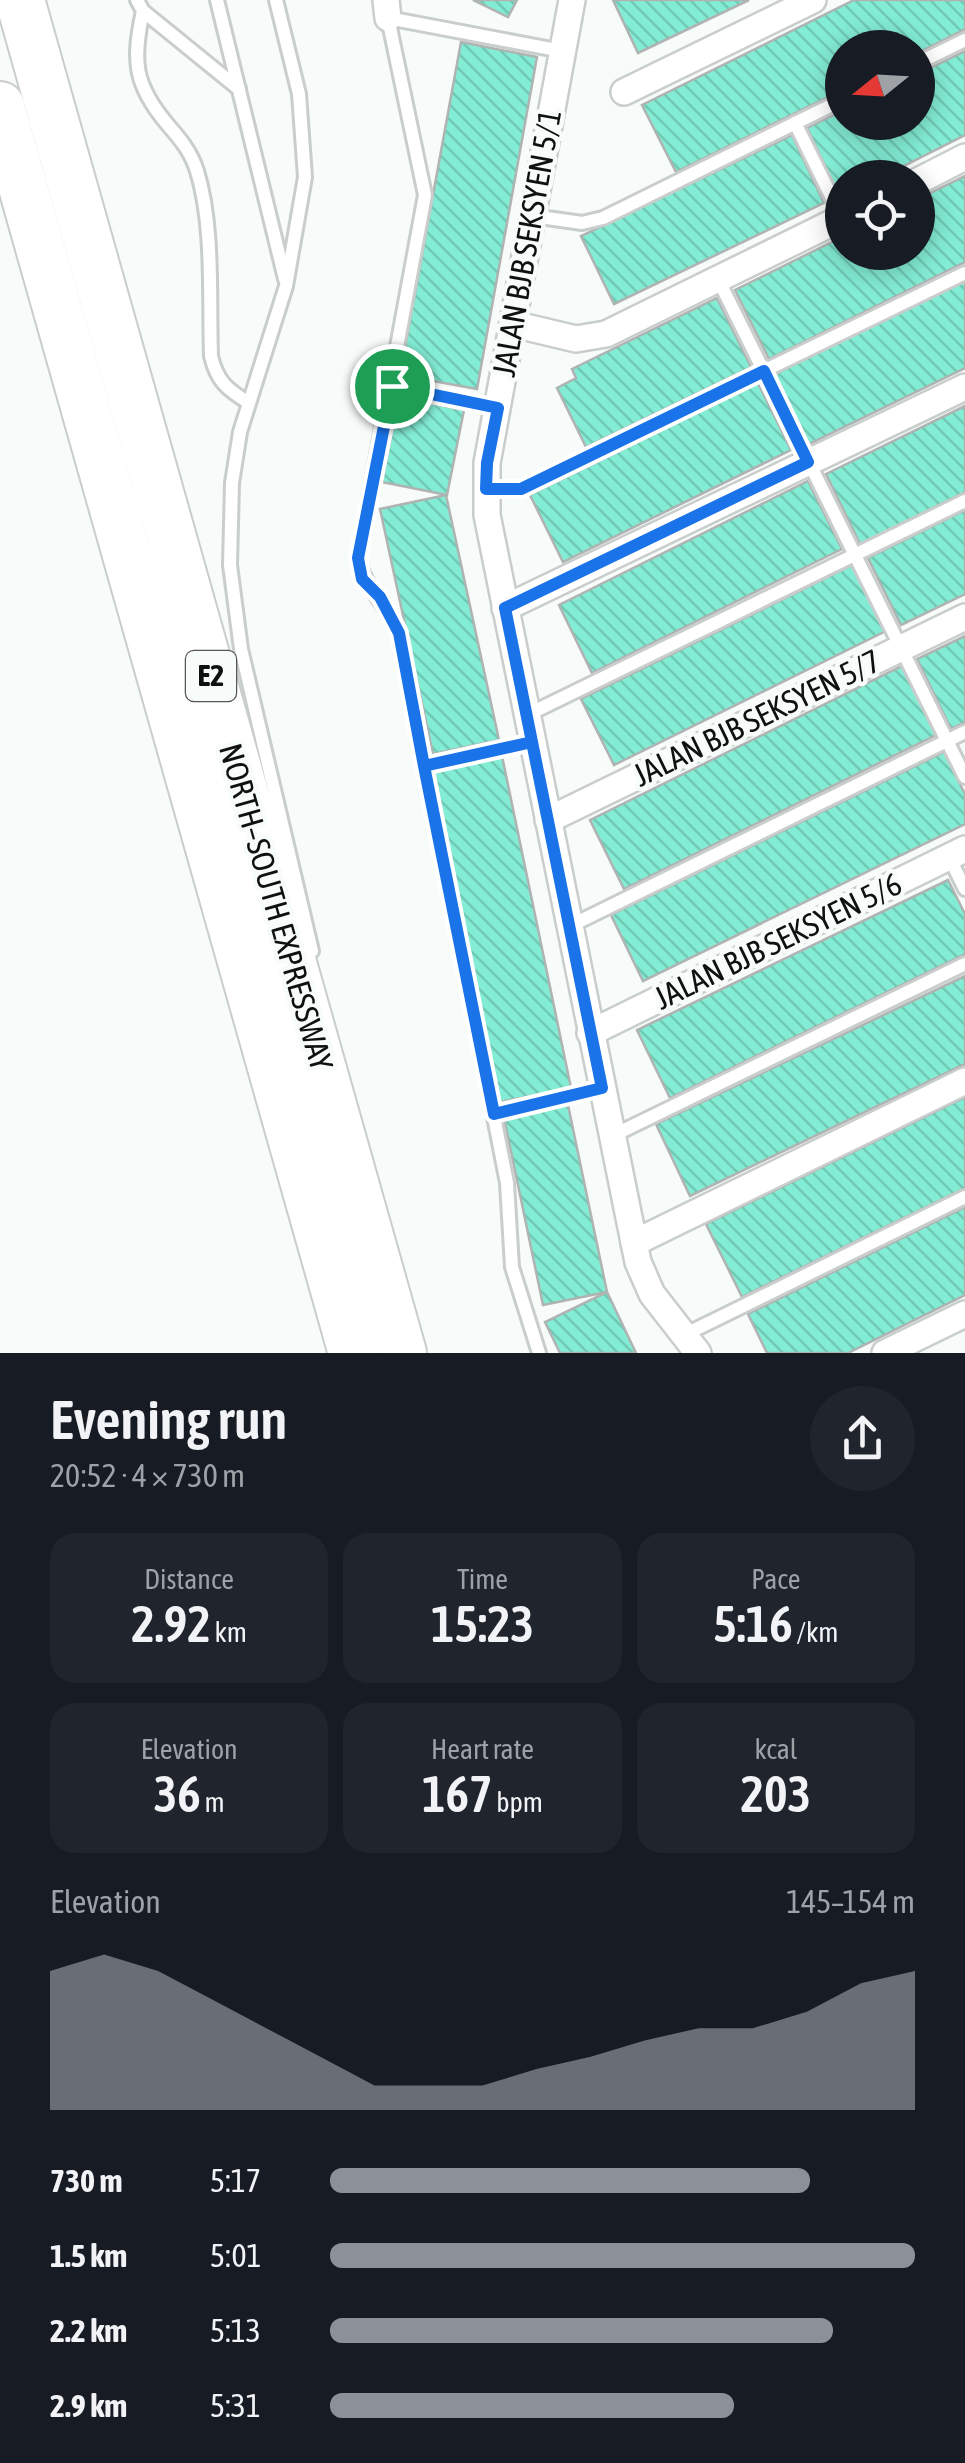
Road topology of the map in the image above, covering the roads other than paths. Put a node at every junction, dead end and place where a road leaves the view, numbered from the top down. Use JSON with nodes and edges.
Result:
{"nodes":[{"id":1,"x":20,"y":0,"type":"edge"},
{"id":2,"x":217,"y":0,"type":"edge"},
{"id":3,"x":276,"y":0,"type":"edge"},
{"id":4,"x":572,"y":0,"type":"edge"},
{"id":5,"x":813,"y":0,"type":"edge"},
{"id":6,"x":140,"y":5,"type":"edge"},
{"id":7,"x":387,"y":9,"type":"edge"},
{"id":8,"x":965,"y":40,"type":"edge"},
{"id":9,"x":562,"y":50,"type":"junction"},
{"id":10,"x":935,"y":55,"type":"edge"},
{"id":11,"x":239,"y":89,"type":"junction"},
{"id":12,"x":624,"y":92,"type":"dead end"},
{"id":13,"x":0,"y":106,"type":"edge"},
{"id":14,"x":825,"y":108,"type":"edge"},
{"id":15,"x":795,"y":123,"type":"junction"},
{"id":16,"x":965,"y":158,"type":"edge"},
{"id":17,"x":935,"y":173,"type":"edge"},
{"id":18,"x":825,"y":184,"type":"edge"},
{"id":19,"x":533,"y":216,"type":"junction"},
{"id":20,"x":825,"y":226,"type":"edge"},
{"id":21,"x":965,"y":273,"type":"edge"},
{"id":22,"x":718,"y":279,"type":"junction"},
{"id":23,"x":286,"y":286,"type":"junction"},
{"id":24,"x":513,"y":324,"type":"junction"},
{"id":25,"x":764,"y":371,"type":"junction"},
{"id":26,"x":392,"y":386,"type":"junction"},
{"id":27,"x":965,"y":387,"type":"edge"},
{"id":28,"x":249,"y":403,"type":"junction"},
{"id":29,"x":498,"y":408,"type":"junction"},
{"id":30,"x":808,"y":462,"type":"junction"},
{"id":31,"x":486,"y":489,"type":"junction"},
{"id":32,"x":965,"y":501,"type":"edge"},
{"id":33,"x":855,"y":555,"type":"junction"},
{"id":34,"x":505,"y":608,"type":"junction"},
{"id":35,"x":965,"y":617,"type":"edge"},
{"id":36,"x":901,"y":648,"type":"junction"},
{"id":37,"x":527,"y":715,"type":"junction"},
{"id":38,"x":965,"y":732,"type":"edge"},
{"id":39,"x":947,"y":740,"type":"junction"},
{"id":40,"x":532,"y":742,"type":"junction"},
{"id":41,"x":424,"y":766,"type":"junction"},
{"id":42,"x":965,"y":777,"type":"edge"},
{"id":43,"x":548,"y":820,"type":"junction"},
{"id":44,"x":957,"y":852,"type":"edge"},
{"id":45,"x":965,"y":889,"type":"edge"},
{"id":46,"x":570,"y":926,"type":"junction"},
{"id":47,"x":965,"y":964,"type":"edge"},
{"id":48,"x":317,"y":971,"type":"dead end"},
{"id":49,"x":590,"y":1034,"type":"junction"},
{"id":50,"x":965,"y":1080,"type":"edge"},
{"id":51,"x":342,"y":1084,"type":"dead end"},
{"id":52,"x":602,"y":1088,"type":"junction"},
{"id":53,"x":494,"y":1114,"type":"junction"},
{"id":54,"x":611,"y":1136,"type":"junction"},
{"id":55,"x":965,"y":1197,"type":"edge"},
{"id":56,"x":634,"y":1242,"type":"junction"},
{"id":57,"x":389,"y":1308,"type":"junction"},
{"id":58,"x":965,"y":1314,"type":"edge"},
{"id":59,"x":691,"y":1344,"type":"edge"},
{"id":60,"x":354,"y":1353,"type":"edge"},
{"id":61,"x":402,"y":1353,"type":"edge"},
{"id":62,"x":540,"y":1353,"type":"edge"},
{"id":63,"x":885,"y":1353,"type":"edge"}],
"edges":[{"from":1,"to":57,"type":"highway","name":"NORTH–SOUTH EXPRESSWAY","number":"E2"},
{"from":2,"to":11,"type":"lane"},
{"from":3,"to":23,"type":"lane"},
{"from":4,"to":9,"type":"street","name":"JALAN BJB SEKSYEN 5/1"},
{"from":5,"to":12,"type":"street"},
{"from":6,"to":11,"type":"lane"},
{"from":6,"to":28,"type":"lane"},
{"from":7,"to":9,"type":"lane"},
{"from":7,"to":26,"type":"lane"},
{"from":8,"to":10,"type":"lane"},
{"from":9,"to":19,"type":"street","name":"JALAN BJB SEKSYEN 5/1"},
{"from":11,"to":23,"type":"lane"},
{"from":13,"to":60,"type":"highway","name":"NORTH–SOUTH EXPRESSWAY","number":"E2"},
{"from":14,"to":15,"type":"lane"},
{"from":15,"to":18,"type":"lane"},
{"from":15,"to":19,"type":"lane"},
{"from":16,"to":17,"type":"street"},
{"from":19,"to":24,"type":"street","name":"JALAN BJB SEKSYEN 5/1"},
{"from":20,"to":22,"type":"street"},
{"from":21,"to":25,"type":"lane"},
{"from":22,"to":24,"type":"street"},
{"from":22,"to":25,"type":"lane"},
{"from":23,"to":28,"type":"lane"},
{"from":24,"to":29,"type":"street","name":"JALAN BJB SEKSYEN 5/1"},
{"from":25,"to":30,"type":"lane"},
{"from":25,"to":31,"type":"lane"},
{"from":26,"to":29,"type":"lane"},
{"from":26,"to":41,"type":"lane"},
{"from":27,"to":30,"type":"street"},
{"from":28,"to":48,"type":"lane"},
{"from":29,"to":31,"type":"street","name":"JALAN BJB SEKSYEN 5/1"},
{"from":30,"to":33,"type":"lane"},
{"from":30,"to":34,"type":"street"},
{"from":31,"to":34,"type":"street","name":"JALAN BJB SEKSYEN 5/1"},
{"from":32,"to":33,"type":"lane"},
{"from":33,"to":36,"type":"lane"},
{"from":33,"to":37,"type":"lane"},
{"from":34,"to":37,"type":"street","name":"JALAN BJB SEKSYEN 5/1"},
{"from":35,"to":36,"type":"street","name":"JALAN BJB SEKSYEN 5/7"},
{"from":36,"to":39,"type":"lane"},
{"from":36,"to":43,"type":"street","name":"JALAN BJB SEKSYEN 5/7"},
{"from":37,"to":40,"type":"street","name":"JALAN BJB SEKSYEN 5/1"},
{"from":38,"to":39,"type":"lane"},
{"from":39,"to":42,"type":"lane"},
{"from":39,"to":46,"type":"lane"},
{"from":40,"to":41,"type":"lane"},
{"from":40,"to":43,"type":"street","name":"JALAN BJB SEKSYEN 5/1"},
{"from":41,"to":53,"type":"lane"},
{"from":43,"to":46,"type":"street","name":"JALAN BJB SEKSYEN 5/1"},
{"from":44,"to":45,"type":"lane"},
{"from":44,"to":49,"type":"street","name":"JALAN BJB SEKSYEN 5/6"},
{"from":46,"to":49,"type":"street","name":"JALAN BJB SEKSYEN 5/1"},
{"from":47,"to":54,"type":"lane"},
{"from":49,"to":52,"type":"street","name":"JALAN BJB SEKSYEN 5/1"},
{"from":50,"to":56,"type":"street"},
{"from":51,"to":57,"type":"lane"},
{"from":52,"to":53,"type":"lane"},
{"from":52,"to":54,"type":"street","name":"JALAN BJB SEKSYEN 5/1"},
{"from":53,"to":62,"type":"lane"},
{"from":54,"to":56,"type":"street","name":"JALAN BJB SEKSYEN 5/1"},
{"from":55,"to":59,"type":"lane"},
{"from":56,"to":59,"type":"street","name":"JALAN BJB SEKSYEN 5/1"},
{"from":57,"to":61,"type":"highway","name":"NORTH–SOUTH EXPRESSWAY","number":"E2"},
{"from":58,"to":63,"type":"street"}]}
